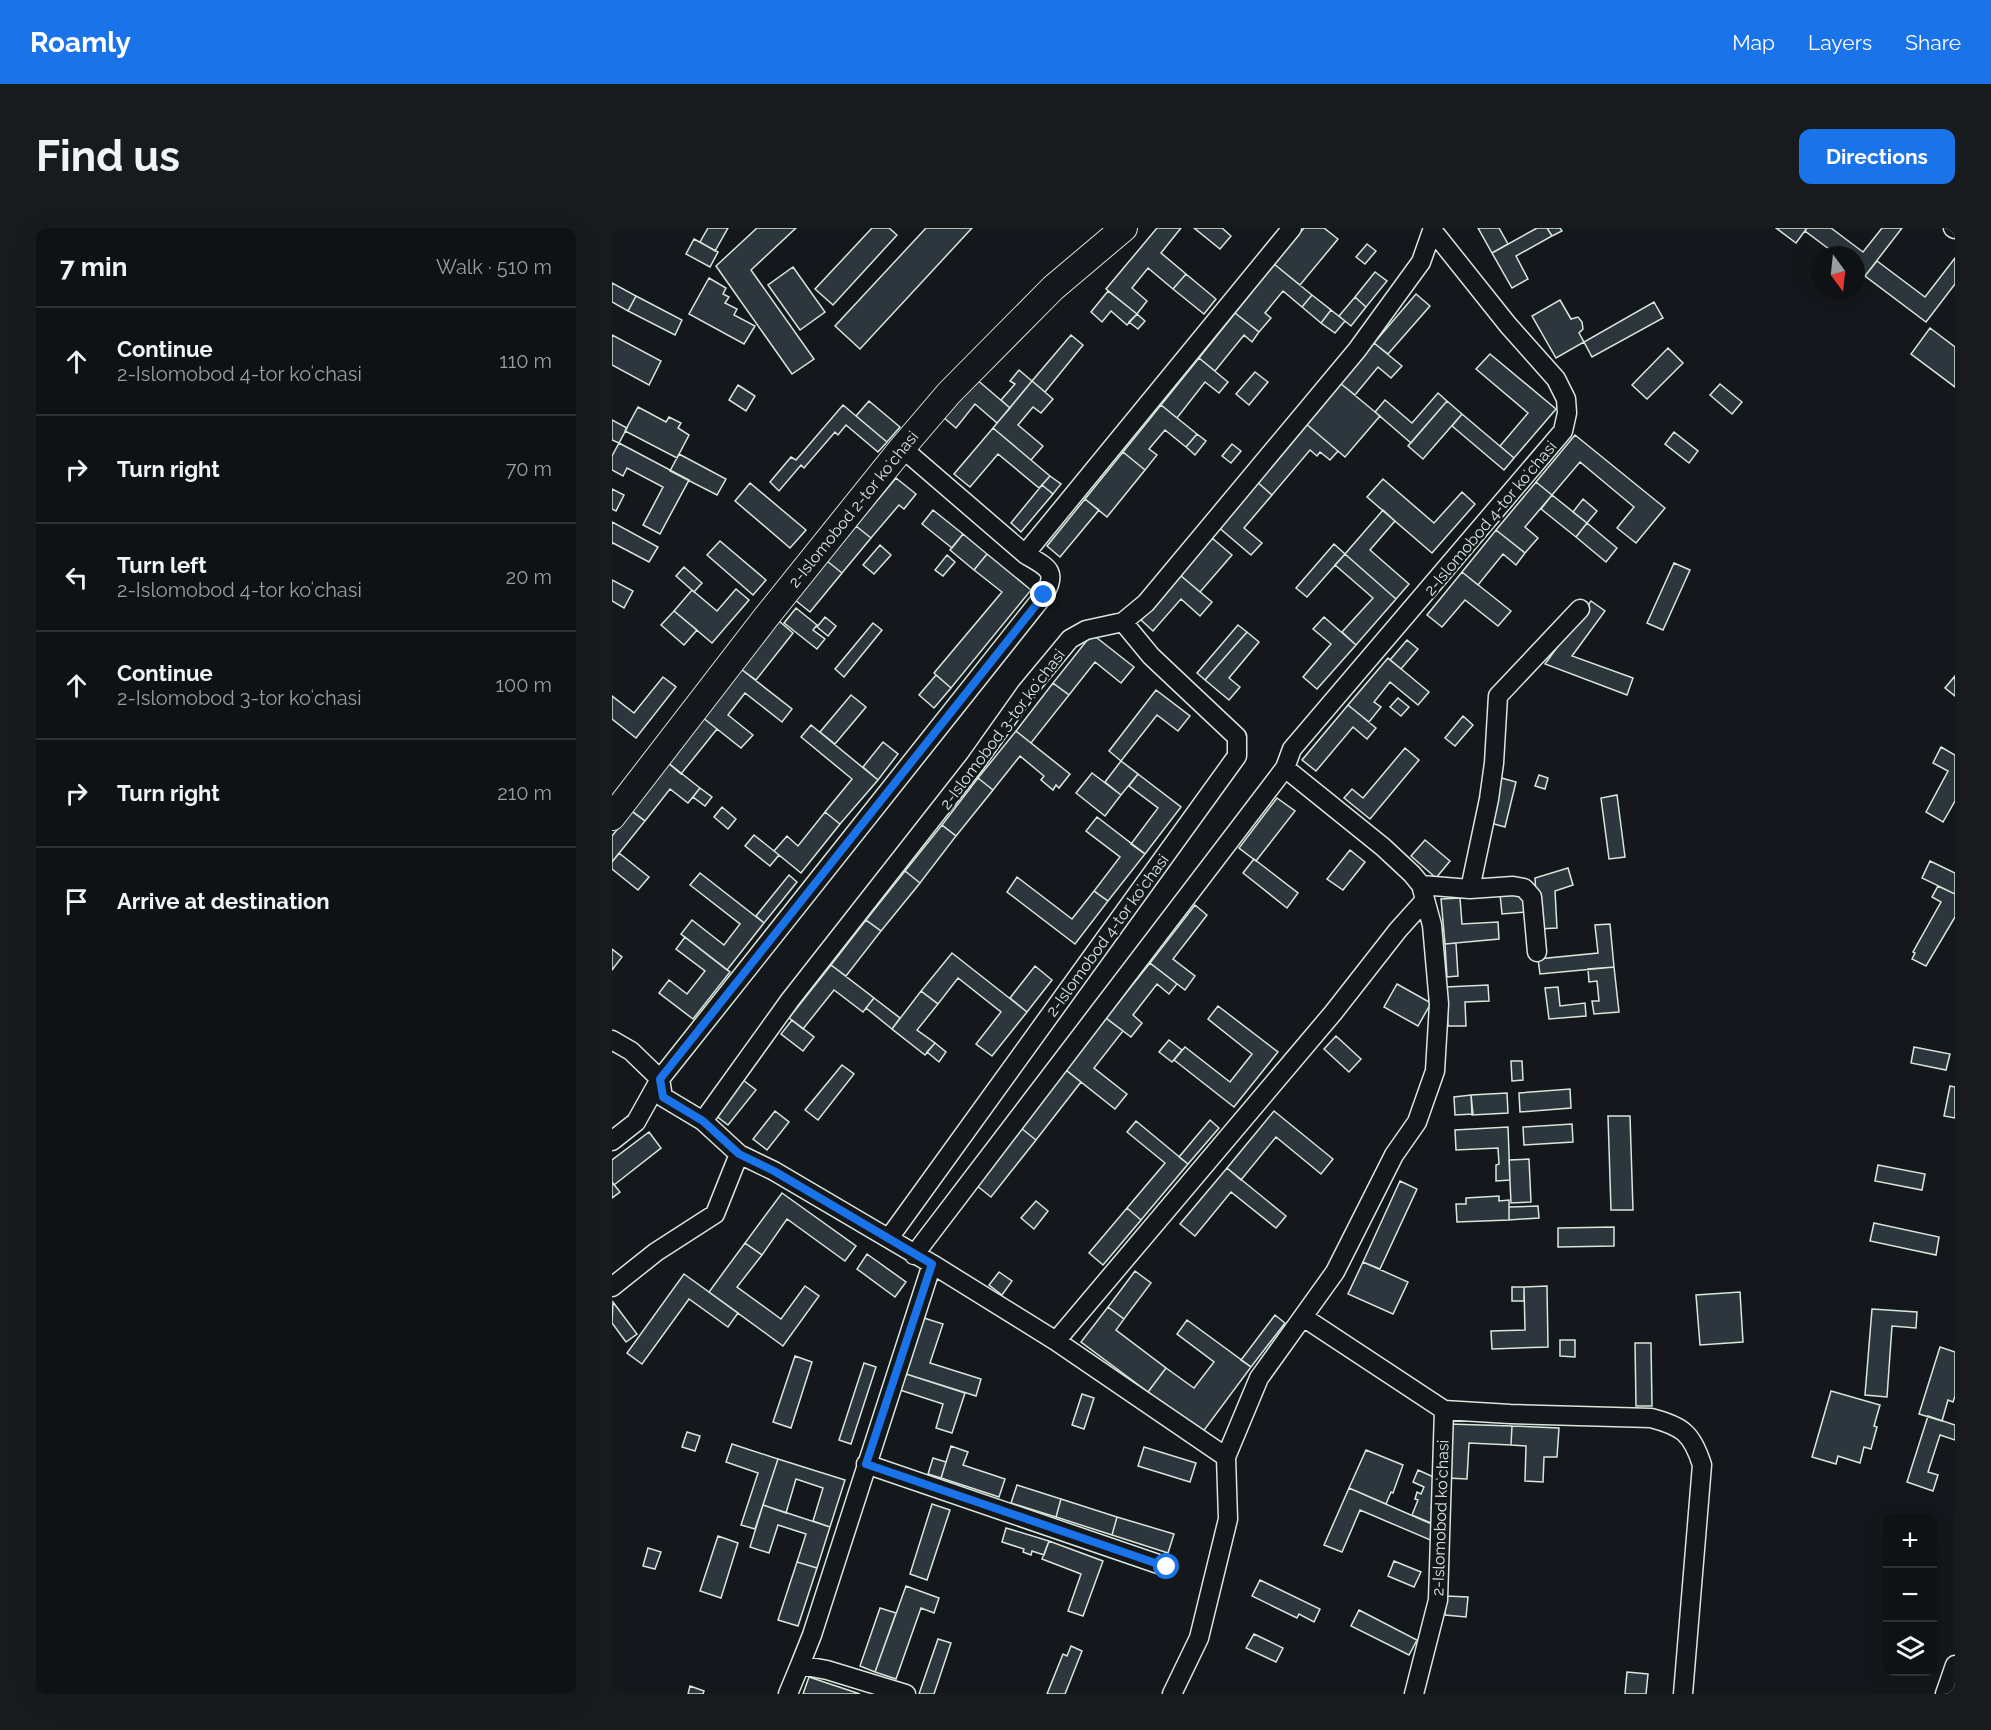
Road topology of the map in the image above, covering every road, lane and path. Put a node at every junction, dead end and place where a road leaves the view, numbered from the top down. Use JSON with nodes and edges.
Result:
{"nodes":[{"id":1,"x":1124,"y":228,"type":"edge"},
{"id":2,"x":1293,"y":228,"type":"edge"},
{"id":3,"x":1433,"y":229,"type":"edge"},
{"id":4,"x":902,"y":448,"type":"junction"},
{"id":5,"x":1025,"y":554,"type":"junction"},
{"id":6,"x":1580,"y":609,"type":"dead end"},
{"id":7,"x":1123,"y":622,"type":"junction"},
{"id":8,"x":1285,"y":768,"type":"junction"},
{"id":9,"x":612,"y":817,"type":"edge"},
{"id":10,"x":1419,"y":886,"type":"junction"},
{"id":11,"x":1470,"y":889,"type":"junction"},
{"id":12,"x":1537,"y":952,"type":"dead end"},
{"id":13,"x":612,"y":1040,"type":"edge"},
{"id":14,"x":660,"y":1079,"type":"junction"},
{"id":15,"x":703,"y":1121,"type":"junction"},
{"id":16,"x":612,"y":1141,"type":"edge"},
{"id":17,"x":739,"y":1154,"type":"junction"},
{"id":18,"x":890,"y":1238,"type":"junction"},
{"id":19,"x":914,"y":1255,"type":"junction"},
{"id":20,"x":932,"y":1264,"type":"junction"},
{"id":21,"x":612,"y":1287,"type":"edge"},
{"id":22,"x":1303,"y":1317,"type":"junction"},
{"id":23,"x":1056,"y":1341,"type":"junction"},
{"id":24,"x":1444,"y":1410,"type":"junction"},
{"id":25,"x":1226,"y":1457,"type":"junction"},
{"id":26,"x":866,"y":1464,"type":"junction"},
{"id":27,"x":1167,"y":1567,"type":"dead end"},
{"id":28,"x":800,"y":1665,"type":"junction"},
{"id":29,"x":1955,"y":1665,"type":"edge"},
{"id":30,"x":788,"y":1694,"type":"edge"},
{"id":31,"x":906,"y":1694,"type":"edge"},
{"id":32,"x":1172,"y":1694,"type":"edge"},
{"id":33,"x":1414,"y":1694,"type":"edge"},
{"id":34,"x":1683,"y":1694,"type":"edge"},
{"id":35,"x":1945,"y":1694,"type":"edge"}],
"edges":[{"from":1,"to":4,"type":"street","name":"2-Islomobod 2-tor koʻchasi"},
{"from":2,"to":5,"type":"street"},
{"from":3,"to":7,"type":"street","name":"2-Islomobod 3-tor koʻchasi"},
{"from":3,"to":8,"type":"street","name":"2-Islomobod 4-tor koʻchasi"},
{"from":4,"to":5,"type":"street"},
{"from":4,"to":9,"type":"street","name":"2-Islomobod 2-tor koʻchasi"},
{"from":5,"to":14,"type":"street"},
{"from":6,"to":11,"type":"street"},
{"from":7,"to":15,"type":"street","name":"2-Islomobod 3-tor koʻchasi"},
{"from":7,"to":18,"type":"street","name":"2-Islomobod 4-tor koʻchasi"},
{"from":8,"to":10,"type":"street"},
{"from":8,"to":19,"type":"street","name":"2-Islomobod 4-tor koʻchasi"},
{"from":10,"to":11,"type":"street"},
{"from":10,"to":22,"type":"street"},
{"from":10,"to":23,"type":"street"},
{"from":11,"to":12,"type":"street"},
{"from":13,"to":14,"type":"street"},
{"from":14,"to":15,"type":"street"},
{"from":14,"to":16,"type":"street"},
{"from":15,"to":17,"type":"street"},
{"from":17,"to":18,"type":"street"},
{"from":17,"to":21,"type":"street"},
{"from":18,"to":19,"type":"street"},
{"from":19,"to":20,"type":"street"},
{"from":20,"to":23,"type":"street"},
{"from":20,"to":26,"type":"street"},
{"from":22,"to":24,"type":"street"},
{"from":22,"to":25,"type":"street"},
{"from":23,"to":25,"type":"street"},
{"from":24,"to":33,"type":"street","name":"2-Islomobod koʻchasi"},
{"from":24,"to":34,"type":"street"},
{"from":25,"to":32,"type":"street"},
{"from":26,"to":27,"type":"street"},
{"from":26,"to":28,"type":"street"},
{"from":28,"to":30,"type":"street"},
{"from":28,"to":31,"type":"street"},
{"from":29,"to":35,"type":"street"}]}
